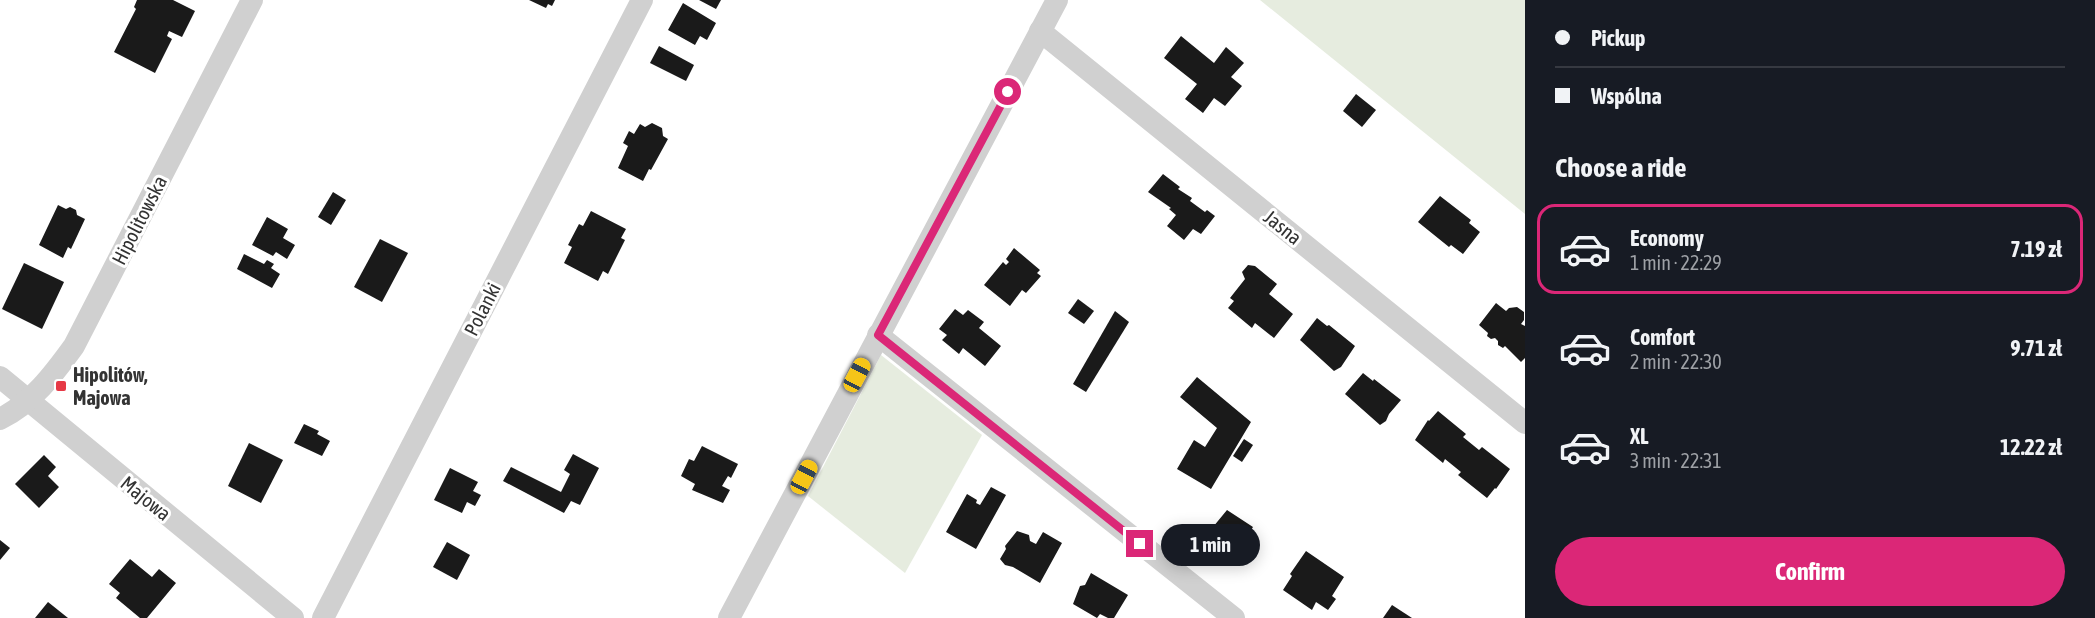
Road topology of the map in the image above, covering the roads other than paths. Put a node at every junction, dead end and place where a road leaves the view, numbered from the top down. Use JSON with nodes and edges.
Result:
{"nodes":[{"id":1,"x":252,"y":0,"type":"edge"},
{"id":2,"x":642,"y":0,"type":"edge"},
{"id":3,"x":1058,"y":0,"type":"edge"},
{"id":4,"x":1040,"y":31,"type":"junction"},
{"id":5,"x":878,"y":335,"type":"junction"},
{"id":6,"x":0,"y":377,"type":"edge"},
{"id":7,"x":29,"y":401,"type":"junction"},
{"id":8,"x":0,"y":419,"type":"edge"},
{"id":9,"x":1525,"y":423,"type":"edge"},
{"id":10,"x":293,"y":618,"type":"edge"},
{"id":11,"x":323,"y":618,"type":"edge"},
{"id":12,"x":729,"y":618,"type":"edge"},
{"id":13,"x":1234,"y":618,"type":"edge"}],
"edges":[{"from":1,"to":7,"type":"street","name":"Hipolitowska"},
{"from":2,"to":11,"type":"street","name":"Polanki"},
{"from":3,"to":4,"type":"street"},
{"from":4,"to":5,"type":"street"},
{"from":4,"to":9,"type":"street","name":"Jasna"},
{"from":5,"to":12,"type":"street"},
{"from":5,"to":13,"type":"street"},
{"from":6,"to":7,"type":"street","name":"Majowa"},
{"from":7,"to":8,"type":"street","name":"Hipolitowska"},
{"from":7,"to":10,"type":"street","name":"Majowa"}]}
